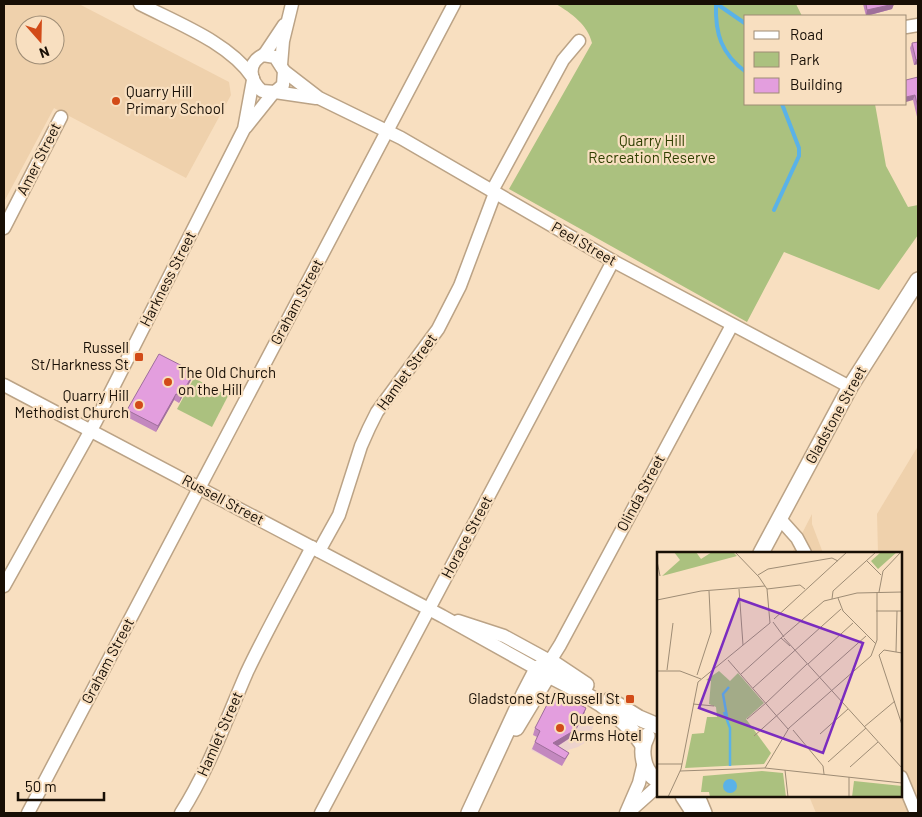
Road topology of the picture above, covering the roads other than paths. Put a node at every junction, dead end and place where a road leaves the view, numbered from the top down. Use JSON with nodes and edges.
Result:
{"nodes":[{"id":1,"x":140,"y":4,"type":"edge"},
{"id":2,"x":292,"y":4,"type":"edge"},
{"id":3,"x":454,"y":4,"type":"edge"},
{"id":4,"x":288,"y":18,"type":"junction"},
{"id":5,"x":579,"y":41,"type":"dead end"},
{"id":6,"x":226,"y":50,"type":"junction"},
{"id":7,"x":264,"y":55,"type":"junction"},
{"id":8,"x":283,"y":68,"type":"junction"},
{"id":9,"x":253,"y":79,"type":"junction"},
{"id":10,"x":274,"y":92,"type":"junction"},
{"id":11,"x":319,"y":98,"type":"junction"},
{"id":12,"x":61,"y":117,"type":"dead end"},
{"id":13,"x":244,"y":129,"type":"junction"},
{"id":14,"x":388,"y":131,"type":"junction"},
{"id":15,"x":494,"y":192,"type":"junction"},
{"id":16,"x":4,"y":228,"type":"edge"},
{"id":17,"x":613,"y":261,"type":"junction"},
{"id":18,"x":918,"y":280,"type":"edge"},
{"id":19,"x":732,"y":325,"type":"junction"},
{"id":20,"x":4,"y":385,"type":"edge"},
{"id":21,"x":850,"y":387,"type":"junction"},
{"id":22,"x":90,"y":431,"type":"junction"},
{"id":23,"x":199,"y":488,"type":"junction"},
{"id":24,"x":780,"y":518,"type":"junction"},
{"id":25,"x":316,"y":549,"type":"junction"},
{"id":26,"x":762,"y":552,"type":"edge"},
{"id":27,"x":804,"y":552,"type":"edge"},
{"id":28,"x":4,"y":586,"type":"edge"},
{"id":29,"x":429,"y":609,"type":"junction"},
{"id":30,"x":545,"y":668,"type":"junction"},
{"id":31,"x":657,"y":726,"type":"edge"},
{"id":32,"x":657,"y":727,"type":"edge"},
{"id":33,"x":643,"y":744,"type":"junction"},
{"id":34,"x":644,"y":762,"type":"junction"},
{"id":35,"x":657,"y":779,"type":"edge"},
{"id":36,"x":902,"y":779,"type":"edge"},
{"id":37,"x":657,"y":787,"type":"edge"},
{"id":38,"x":685,"y":797,"type":"edge"},
{"id":39,"x":697,"y":797,"type":"edge"},
{"id":40,"x":28,"y":813,"type":"edge"},
{"id":41,"x":181,"y":813,"type":"edge"},
{"id":42,"x":321,"y":813,"type":"edge"},
{"id":43,"x":468,"y":813,"type":"edge"},
{"id":44,"x":627,"y":813,"type":"edge"},
{"id":45,"x":694,"y":813,"type":"edge"},
{"id":46,"x":704,"y":813,"type":"edge"},
{"id":47,"x":916,"y":813,"type":"edge"}],
"edges":[{"from":1,"to":6,"type":"street"},
{"from":2,"to":4,"type":"street"},
{"from":3,"to":14,"type":"street","name":"Graham Street"},
{"from":4,"to":7,"type":"street"},
{"from":4,"to":8,"type":"street"},
{"from":5,"to":15,"type":"street","name":"Hamlet Street"},
{"from":6,"to":7,"type":"street"},
{"from":6,"to":9,"type":"street"},
{"from":7,"to":8,"type":"street"},
{"from":7,"to":9,"type":"street"},
{"from":8,"to":10,"type":"street"},
{"from":8,"to":11,"type":"street","name":"Peel Street"},
{"from":9,"to":10,"type":"street"},
{"from":9,"to":13,"type":"street","name":"Harkness Street"},
{"from":10,"to":11,"type":"street","name":"Peel Street"},
{"from":10,"to":13,"type":"street","name":"Harkness Street"},
{"from":11,"to":14,"type":"street","name":"Peel Street"},
{"from":12,"to":16,"type":"street","name":"Amer Street"},
{"from":13,"to":22,"type":"street","name":"Harkness Street"},
{"from":14,"to":15,"type":"street","name":"Peel Street"},
{"from":14,"to":23,"type":"street","name":"Graham Street"},
{"from":15,"to":17,"type":"street","name":"Peel Street"},
{"from":15,"to":25,"type":"street","name":"Hamlet Street"},
{"from":17,"to":19,"type":"street","name":"Peel Street"},
{"from":17,"to":29,"type":"street","name":"Horace Street"},
{"from":18,"to":21,"type":"main road","name":"Gladstone Street"},
{"from":19,"to":21,"type":"street","name":"Peel Street"},
{"from":19,"to":30,"type":"street","name":"Olinda Street"},
{"from":20,"to":22,"type":"street","name":"Russell Street"},
{"from":21,"to":24,"type":"main road","name":"Gladstone Street"},
{"from":22,"to":23,"type":"street","name":"Russell Street"},
{"from":22,"to":28,"type":"street","name":"Harkness Street"},
{"from":23,"to":25,"type":"street","name":"Russell Street"},
{"from":23,"to":40,"type":"street","name":"Graham Street"},
{"from":24,"to":26,"type":"main road","name":"Gladstone Street"},
{"from":24,"to":27,"type":"street"},
{"from":25,"to":29,"type":"street","name":"Russell Street"},
{"from":25,"to":41,"type":"street","name":"Hamlet Street"},
{"from":29,"to":30,"type":"street","name":"Russell Street"},
{"from":29,"to":42,"type":"street","name":"Horace Street"},
{"from":30,"to":31,"type":"main road","name":"Russell Street"},
{"from":30,"to":33,"type":"main road","name":"Russell Street"},
{"from":30,"to":43,"type":"main road","name":"Olinda Street"},
{"from":32,"to":33,"type":"main road"},
{"from":33,"to":34,"type":"main road"},
{"from":34,"to":35,"type":"main road"},
{"from":34,"to":44,"type":"street"},
{"from":36,"to":47,"type":"street"},
{"from":37,"to":44,"type":"street"},
{"from":38,"to":45,"type":"main road"},
{"from":39,"to":46,"type":"main road"}]}
